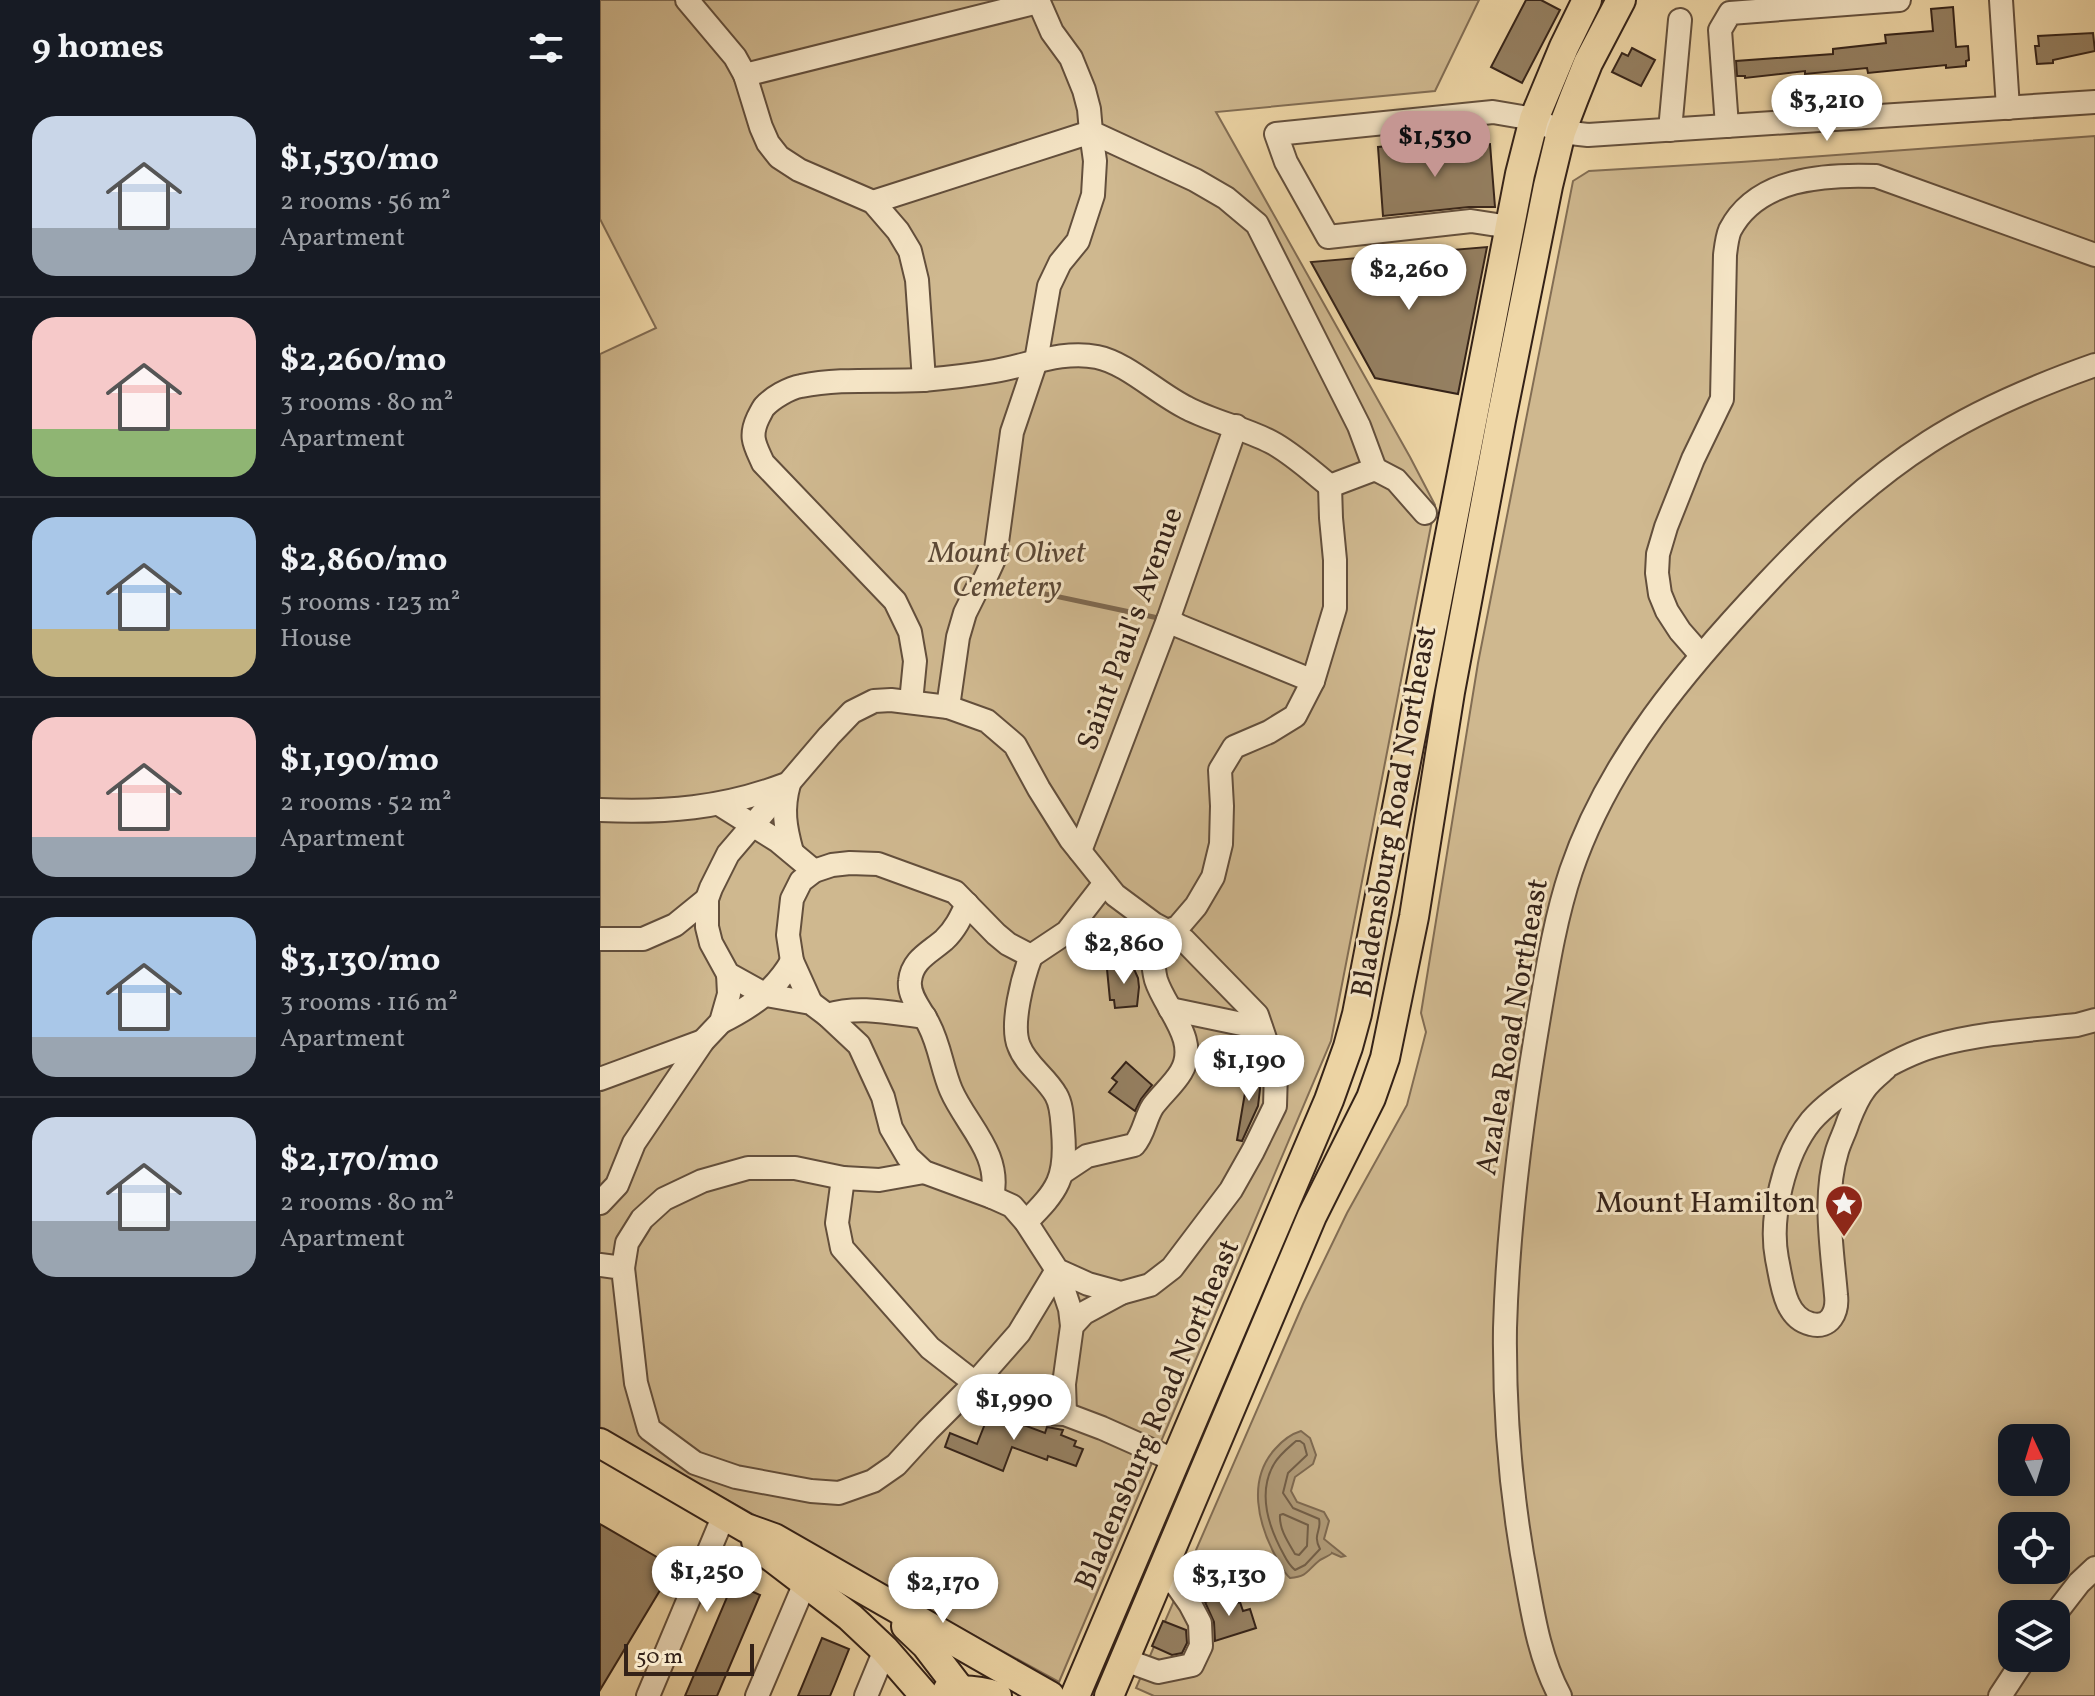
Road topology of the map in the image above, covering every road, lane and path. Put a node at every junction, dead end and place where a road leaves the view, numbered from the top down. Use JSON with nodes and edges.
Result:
{"nodes":[{"id":1,"x":687,"y":0,"type":"edge"},
{"id":2,"x":1587,"y":0,"type":"edge"},
{"id":3,"x":1621,"y":0,"type":"edge"},
{"id":4,"x":1899,"y":0,"type":"edge"},
{"id":5,"x":2001,"y":0,"type":"edge"},
{"id":6,"x":1038,"y":1,"type":"edge"},
{"id":7,"x":1680,"y":20,"type":"dead end"},
{"id":8,"x":745,"y":75,"type":"junction"},
{"id":9,"x":2095,"y":102,"type":"edge"},
{"id":10,"x":2008,"y":108,"type":"junction"},
{"id":11,"x":1534,"y":119,"type":"junction"},
{"id":12,"x":1727,"y":126,"type":"junction"},
{"id":13,"x":1670,"y":130,"type":"junction"},
{"id":14,"x":1091,"y":132,"type":"junction"},
{"id":15,"x":1561,"y":132,"type":"junction"},
{"id":16,"x":873,"y":202,"type":"junction"},
{"id":17,"x":1510,"y":227,"type":"junction"},
{"id":18,"x":2095,"y":255,"type":"edge"},
{"id":19,"x":1036,"y":361,"type":"junction"},
{"id":20,"x":2095,"y":365,"type":"edge"},
{"id":21,"x":924,"y":380,"type":"junction"},
{"id":22,"x":1473,"y":416,"type":"junction"},
{"id":23,"x":1501,"y":420,"type":"junction"},
{"id":24,"x":1236,"y":426,"type":"junction"},
{"id":25,"x":1375,"y":469,"type":"junction"},
{"id":26,"x":1330,"y":486,"type":"junction"},
{"id":27,"x":1425,"y":513,"type":"dead end"},
{"id":28,"x":1168,"y":620,"type":"junction"},
{"id":29,"x":1701,"y":655,"type":"junction"},
{"id":30,"x":1313,"y":681,"type":"junction"},
{"id":31,"x":911,"y":702,"type":"junction"},
{"id":32,"x":948,"y":707,"type":"junction"},
{"id":33,"x":789,"y":783,"type":"junction"},
{"id":34,"x":719,"y":804,"type":"junction"},
{"id":35,"x":600,"y":810,"type":"edge"},
{"id":36,"x":753,"y":824,"type":"junction"},
{"id":37,"x":1080,"y":851,"type":"junction"},
{"id":38,"x":792,"y":852,"type":"junction"},
{"id":39,"x":814,"y":871,"type":"junction"},
{"id":40,"x":1105,"y":883,"type":"junction"},
{"id":41,"x":707,"y":899,"type":"junction"},
{"id":42,"x":967,"y":904,"type":"junction"},
{"id":43,"x":675,"y":925,"type":"junction"},
{"id":44,"x":1167,"y":931,"type":"junction"},
{"id":45,"x":600,"y":939,"type":"edge"},
{"id":46,"x":711,"y":943,"type":"junction"},
{"id":47,"x":1031,"y":956,"type":"junction"},
{"id":48,"x":792,"y":961,"type":"junction"},
{"id":49,"x":728,"y":974,"type":"junction"},
{"id":50,"x":910,"y":991,"type":"junction"},
{"id":51,"x":766,"y":995,"type":"junction"},
{"id":52,"x":819,"y":1009,"type":"junction"},
{"id":53,"x":1170,"y":1009,"type":"junction"},
{"id":54,"x":884,"y":1011,"type":"junction"},
{"id":55,"x":925,"y":1017,"type":"junction"},
{"id":56,"x":2095,"y":1020,"type":"edge"},
{"id":57,"x":721,"y":1022,"type":"junction"},
{"id":58,"x":1261,"y":1028,"type":"junction"},
{"id":59,"x":703,"y":1041,"type":"junction"},
{"id":60,"x":1885,"y":1069,"type":"junction"},
{"id":61,"x":600,"y":1079,"type":"edge"},
{"id":62,"x":924,"y":1172,"type":"junction"},
{"id":63,"x":1063,"y":1172,"type":"junction"},
{"id":64,"x":843,"y":1178,"type":"junction"},
{"id":65,"x":879,"y":1180,"type":"junction"},
{"id":66,"x":992,"y":1197,"type":"junction"},
{"id":67,"x":600,"y":1203,"type":"edge"},
{"id":68,"x":839,"y":1207,"type":"junction"},
{"id":69,"x":1026,"y":1222,"type":"junction"},
{"id":70,"x":600,"y":1265,"type":"edge"},
{"id":71,"x":623,"y":1268,"type":"junction"},
{"id":72,"x":1057,"y":1270,"type":"junction"},
{"id":73,"x":1121,"y":1293,"type":"junction"},
{"id":74,"x":1072,"y":1326,"type":"junction"},
{"id":75,"x":975,"y":1383,"type":"junction"},
{"id":76,"x":1065,"y":1414,"type":"junction"},
{"id":77,"x":1193,"y":1421,"type":"junction"},
{"id":78,"x":1220,"y":1434,"type":"junction"},
{"id":79,"x":600,"y":1443,"type":"edge"},
{"id":80,"x":1176,"y":1461,"type":"junction"},
{"id":81,"x":1162,"y":1494,"type":"junction"},
{"id":82,"x":1190,"y":1506,"type":"junction"},
{"id":83,"x":735,"y":1521,"type":"junction"},
{"id":84,"x":2095,"y":1568,"type":"edge"},
{"id":85,"x":1160,"y":1577,"type":"junction"},
{"id":86,"x":805,"y":1583,"type":"junction"},
{"id":87,"x":880,"y":1600,"type":"junction"},
{"id":88,"x":2066,"y":1600,"type":"edge"},
{"id":89,"x":885,"y":1650,"type":"junction"},
{"id":90,"x":1125,"y":1660,"type":"junction"},
{"id":91,"x":2016,"y":1672,"type":"edge"},
{"id":92,"x":963,"y":1693,"type":"edge"},
{"id":93,"x":924,"y":1695,"type":"edge"},
{"id":94,"x":648,"y":1696,"type":"edge"},
{"id":95,"x":757,"y":1696,"type":"edge"},
{"id":96,"x":866,"y":1696,"type":"edge"},
{"id":97,"x":997,"y":1696,"type":"edge"},
{"id":98,"x":1050,"y":1696,"type":"edge"},
{"id":99,"x":1075,"y":1696,"type":"edge"},
{"id":100,"x":1109,"y":1696,"type":"edge"},
{"id":101,"x":1560,"y":1696,"type":"edge"},
{"id":102,"x":2000,"y":1696,"type":"edge"}],
"edges":[{"from":1,"to":8,"type":"street"},
{"from":2,"to":11,"type":"main road","name":"Bladensburg Road Northeast"},
{"from":3,"to":15,"type":"main road","name":"Bladensburg Road Northeast"},
{"from":4,"to":12,"type":"street"},
{"from":5,"to":10,"type":"street"},
{"from":6,"to":8,"type":"street"},
{"from":6,"to":14,"type":"street"},
{"from":7,"to":13,"type":"street"},
{"from":8,"to":16,"type":"street"},
{"from":9,"to":10,"type":"street"},
{"from":10,"to":12,"type":"street"},
{"from":11,"to":15,"type":"street"},
{"from":11,"to":17,"type":"main road","name":"Bladensburg Road Northeast"},
{"from":11,"to":17,"type":"street"},
{"from":12,"to":13,"type":"street"},
{"from":13,"to":15,"type":"street"},
{"from":14,"to":16,"type":"street"},
{"from":14,"to":19,"type":"street"},
{"from":14,"to":25,"type":"street"},
{"from":15,"to":23,"type":"main road","name":"Bladensburg Road Northeast"},
{"from":16,"to":21,"type":"street"},
{"from":17,"to":22,"type":"main road","name":"Bladensburg Road Northeast"},
{"from":18,"to":29,"type":"street"},
{"from":19,"to":21,"type":"street"},
{"from":19,"to":24,"type":"street"},
{"from":19,"to":32,"type":"street"},
{"from":20,"to":29,"type":"street","name":"Azalea Road Northeast"},
{"from":21,"to":31,"type":"street"},
{"from":22,"to":23,"type":"main road"},
{"from":22,"to":77,"type":"main road","name":"Bladensburg Road Northeast"},
{"from":23,"to":78,"type":"main road","name":"Bladensburg Road Northeast"},
{"from":24,"to":26,"type":"street"},
{"from":24,"to":28,"type":"street","name":"Saint Paul's Avenue"},
{"from":25,"to":26,"type":"street"},
{"from":25,"to":27,"type":"street"},
{"from":26,"to":30,"type":"street"},
{"from":28,"to":30,"type":"street"},
{"from":28,"to":37,"type":"street","name":"Saint Paul's Avenue"},
{"from":29,"to":101,"type":"street","name":"Azalea Road Northeast"},
{"from":30,"to":44,"type":"street"},
{"from":31,"to":32,"type":"street"},
{"from":31,"to":33,"type":"street"},
{"from":32,"to":37,"type":"street"},
{"from":33,"to":34,"type":"street"},
{"from":33,"to":36,"type":"street"},
{"from":33,"to":38,"type":"street"},
{"from":34,"to":35,"type":"street"},
{"from":34,"to":36,"type":"street"},
{"from":36,"to":38,"type":"street"},
{"from":36,"to":41,"type":"street"},
{"from":37,"to":40,"type":"street"},
{"from":38,"to":39,"type":"street"},
{"from":39,"to":42,"type":"street"},
{"from":39,"to":48,"type":"street"},
{"from":40,"to":44,"type":"street"},
{"from":40,"to":47,"type":"street"},
{"from":41,"to":43,"type":"street"},
{"from":41,"to":46,"type":"street"},
{"from":42,"to":47,"type":"street"},
{"from":42,"to":50,"type":"street"},
{"from":43,"to":45,"type":"street"},
{"from":43,"to":46,"type":"street"},
{"from":44,"to":53,"type":"street"},
{"from":44,"to":58,"type":"street"},
{"from":46,"to":49,"type":"street"},
{"from":47,"to":63,"type":"street"},
{"from":48,"to":51,"type":"street"},
{"from":48,"to":52,"type":"street"},
{"from":49,"to":51,"type":"street"},
{"from":49,"to":57,"type":"street"},
{"from":50,"to":54,"type":"street"},
{"from":50,"to":55,"type":"street"},
{"from":51,"to":52,"type":"street"},
{"from":51,"to":57,"type":"street"},
{"from":52,"to":54,"type":"street"},
{"from":52,"to":62,"type":"street"},
{"from":53,"to":58,"type":"street"},
{"from":53,"to":63,"type":"street"},
{"from":54,"to":55,"type":"street"},
{"from":55,"to":66,"type":"street"},
{"from":56,"to":60,"type":"street"},
{"from":57,"to":59,"type":"street"},
{"from":58,"to":73,"type":"street"},
{"from":59,"to":61,"type":"street"},
{"from":59,"to":67,"type":"street"},
{"from":60,"to":60,"type":"street"},
{"from":62,"to":65,"type":"street"},
{"from":62,"to":66,"type":"street"},
{"from":63,"to":69,"type":"street"},
{"from":64,"to":65,"type":"street"},
{"from":64,"to":68,"type":"street"},
{"from":64,"to":71,"type":"street"},
{"from":65,"to":68,"type":"street"},
{"from":66,"to":69,"type":"street"},
{"from":68,"to":75,"type":"street"},
{"from":69,"to":72,"type":"street"},
{"from":70,"to":71,"type":"street"},
{"from":71,"to":75,"type":"street"},
{"from":72,"to":73,"type":"street"},
{"from":72,"to":74,"type":"street"},
{"from":72,"to":75,"type":"street"},
{"from":73,"to":74,"type":"street"},
{"from":74,"to":76,"type":"street"},
{"from":75,"to":76,"type":"street"},
{"from":76,"to":80,"type":"street"},
{"from":77,"to":78,"type":"main road"},
{"from":77,"to":80,"type":"main road","name":"Bladensburg Road Northeast"},
{"from":78,"to":82,"type":"main road","name":"Bladensburg Road Northeast"},
{"from":79,"to":83,"type":"main road"},
{"from":80,"to":81,"type":"main road","name":"Bladensburg Road Northeast"},
{"from":81,"to":82,"type":"main road"},
{"from":81,"to":99,"type":"main road","name":"Bladensburg Road Northeast"},
{"from":82,"to":85,"type":"main road","name":"Bladensburg Road Northeast"},
{"from":83,"to":86,"type":"main road"},
{"from":83,"to":87,"type":"main road"},
{"from":83,"to":94,"type":"street"},
{"from":84,"to":88,"type":"street"},
{"from":85,"to":90,"type":"main road","name":"Bladensburg Road Northeast"},
{"from":85,"to":90,"type":"street"},
{"from":86,"to":89,"type":"main road"},
{"from":86,"to":95,"type":"street"},
{"from":87,"to":92,"type":"main road"},
{"from":87,"to":98,"type":"main road"},
{"from":89,"to":93,"type":"main road"},
{"from":89,"to":96,"type":"street"},
{"from":90,"to":100,"type":"main road","name":"Bladensburg Road Northeast"},
{"from":91,"to":102,"type":"street"},
{"from":92,"to":93,"type":"main road"},
{"from":92,"to":97,"type":"main road"}]}
